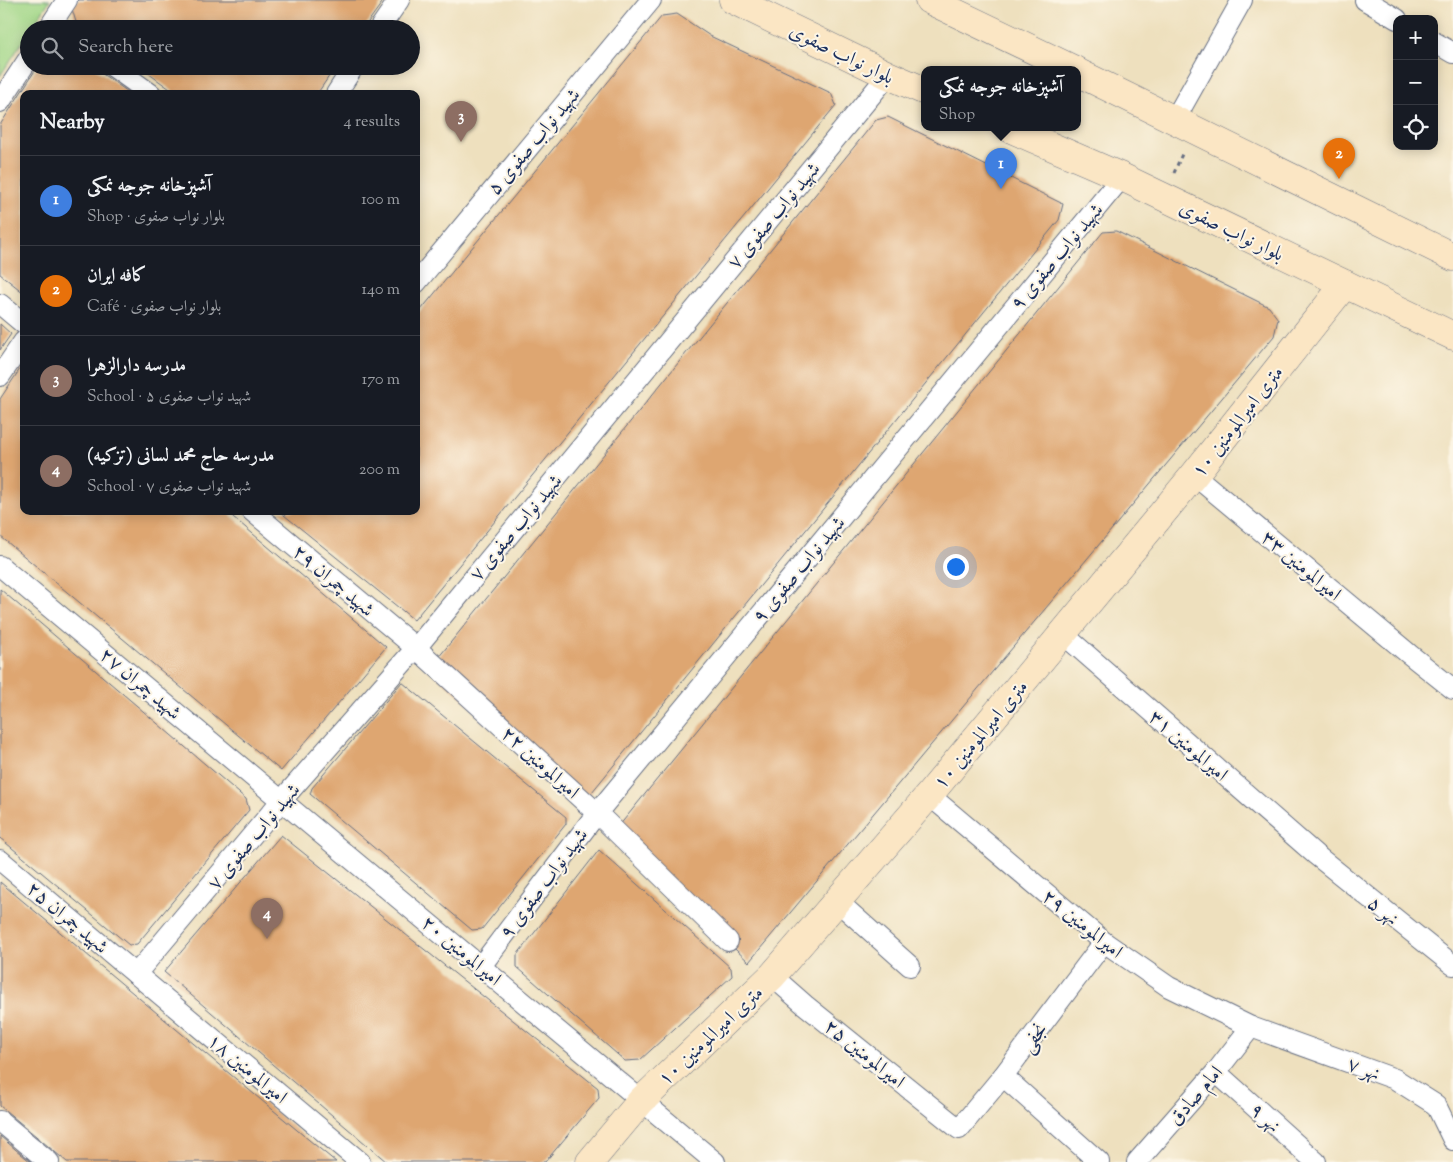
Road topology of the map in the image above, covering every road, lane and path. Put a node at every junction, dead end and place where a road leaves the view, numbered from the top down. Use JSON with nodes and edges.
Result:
{"nodes":[{"id":1,"x":67,"y":0,"type":"edge"},
{"id":2,"x":399,"y":0,"type":"edge"},
{"id":3,"x":651,"y":0,"type":"edge"},
{"id":4,"x":734,"y":0,"type":"edge"},
{"id":5,"x":929,"y":0,"type":"edge"},
{"id":6,"x":1242,"y":0,"type":"edge"},
{"id":7,"x":1365,"y":0,"type":"edge"},
{"id":8,"x":1393,"y":17,"type":"edge"},
{"id":9,"x":57,"y":20,"type":"edge"},
{"id":10,"x":385,"y":20,"type":"edge"},
{"id":11,"x":1438,"y":44,"type":"edge"},
{"id":12,"x":1453,"y":53,"type":"edge"},
{"id":13,"x":1066,"y":66,"type":"edge"},
{"id":14,"x":20,"y":72,"type":"edge"},
{"id":15,"x":1081,"y":73,"type":"edge"},
{"id":16,"x":125,"y":75,"type":"edge"},
{"id":17,"x":348,"y":75,"type":"edge"},
{"id":18,"x":888,"y":75,"type":"junction"},
{"id":19,"x":921,"y":89,"type":"edge"},
{"id":20,"x":145,"y":90,"type":"edge"},
{"id":21,"x":339,"y":90,"type":"edge"},
{"id":22,"x":0,"y":102,"type":"edge"},
{"id":23,"x":1185,"y":123,"type":"junction"},
{"id":24,"x":1016,"y":131,"type":"edge"},
{"id":25,"x":1122,"y":177,"type":"junction"},
{"id":26,"x":1163,"y":196,"type":"junction"},
{"id":27,"x":1453,"y":257,"type":"edge"},
{"id":28,"x":420,"y":278,"type":"edge"},
{"id":29,"x":1345,"y":284,"type":"junction"},
{"id":30,"x":0,"y":304,"type":"edge"},
{"id":31,"x":20,"y":321,"type":"edge"},
{"id":32,"x":1453,"y":336,"type":"edge"},
{"id":33,"x":20,"y":347,"type":"edge"},
{"id":34,"x":0,"y":376,"type":"edge"},
{"id":35,"x":1194,"y":476,"type":"junction"},
{"id":36,"x":257,"y":515,"type":"edge"},
{"id":37,"x":0,"y":566,"type":"edge"},
{"id":38,"x":1063,"y":634,"type":"junction"},
{"id":39,"x":416,"y":648,"type":"junction"},
{"id":40,"x":1453,"y":688,"type":"edge"},
{"id":41,"x":929,"y":795,"type":"junction"},
{"id":42,"x":281,"y":801,"type":"junction"},
{"id":43,"x":597,"y":813,"type":"junction"},
{"id":44,"x":1316,"y":855,"type":"joint"},
{"id":45,"x":0,"y":860,"type":"edge"},
{"id":46,"x":838,"y":901,"type":"junction"},
{"id":47,"x":728,"y":941,"type":"dead end"},
{"id":48,"x":1104,"y":942,"type":"junction"},
{"id":49,"x":481,"y":966,"type":"junction"},
{"id":50,"x":910,"y":966,"type":"dead end"},
{"id":51,"x":1453,"y":966,"type":"edge"},
{"id":52,"x":136,"y":974,"type":"junction"},
{"id":53,"x":772,"y":976,"type":"junction"},
{"id":54,"x":1251,"y":1027,"type":"junction"},
{"id":55,"x":1216,"y":1072,"type":"junction"},
{"id":56,"x":1003,"y":1076,"type":"junction"},
{"id":57,"x":641,"y":1101,"type":"junction"},
{"id":58,"x":0,"y":1121,"type":"edge"},
{"id":59,"x":959,"y":1129,"type":"joint"},
{"id":60,"x":1453,"y":1140,"type":"edge"},
{"id":61,"x":48,"y":1162,"type":"edge"},
{"id":62,"x":360,"y":1162,"type":"edge"},
{"id":63,"x":590,"y":1162,"type":"edge"},
{"id":64,"x":715,"y":1162,"type":"edge"},
{"id":65,"x":1099,"y":1162,"type":"edge"},
{"id":66,"x":1137,"y":1162,"type":"edge"},
{"id":67,"x":1316,"y":1162,"type":"edge"}],
"edges":[{"from":1,"to":9,"type":"street"},
{"from":2,"to":10,"type":"street"},
{"from":3,"to":28,"type":"street","name":"شهید نواب صفوی ۵"},
{"from":4,"to":18,"type":"main road","name":"بلوار نواب صفوی"},
{"from":5,"to":13,"type":"main road"},
{"from":6,"to":23,"type":"street"},
{"from":7,"to":8,"type":"street"},
{"from":11,"to":12,"type":"street"},
{"from":14,"to":22,"type":"street"},
{"from":15,"to":23,"type":"main road"},
{"from":16,"to":20,"type":"street"},
{"from":17,"to":21,"type":"street"},
{"from":18,"to":19,"type":"main road","name":"بلوار نواب صفوی"},
{"from":18,"to":39,"type":"street","name":"شهید نواب صفوی ۷"},
{"from":23,"to":26,"type":"path"},
{"from":23,"to":27,"type":"main road"},
{"from":24,"to":25,"type":"main road","name":"بلوار نواب صفوی"},
{"from":25,"to":26,"type":"main road","name":"بلوار نواب صفوی"},
{"from":25,"to":43,"type":"street","name":"شهید نواب صفوی ۹"},
{"from":26,"to":29,"type":"main road","name":"بلوار نواب صفوی"},
{"from":29,"to":32,"type":"main road","name":"بلوار نواب صفوی"},
{"from":29,"to":35,"type":"main road","name":"۱۰ متری امیرالمومنین"},
{"from":30,"to":31,"type":"street"},
{"from":33,"to":34,"type":"street"},
{"from":35,"to":38,"type":"main road","name":"۱۰ متری امیرالمومنین"},
{"from":35,"to":40,"type":"street","name":"امیرالمومنین ۳۳"},
{"from":36,"to":39,"type":"street","name":"شهید چمران ۲۹"},
{"from":37,"to":42,"type":"street","name":"شهید چمران ۲۷"},
{"from":38,"to":41,"type":"main road","name":"۱۰ متری امیرالمومنین"},
{"from":38,"to":44,"type":"street","name":"امیرالمومنین ۳۱"},
{"from":39,"to":42,"type":"street","name":"شهید نواب صفوی ۷"},
{"from":39,"to":43,"type":"street","name":"امیرالمومنین ۲۲"},
{"from":41,"to":46,"type":"main road","name":"۱۰ متری امیرالمومنین"},
{"from":41,"to":48,"type":"street","name":"امیرالمومنین ۲۹"},
{"from":42,"to":49,"type":"street","name":"امیرالمومنین ۲۰"},
{"from":42,"to":52,"type":"street","name":"شهید نواب صفوی ۷"},
{"from":43,"to":47,"type":"street","name":"امیرالمومنین ۲۲"},
{"from":43,"to":49,"type":"street","name":"شهید نواب صفوی ۹"},
{"from":44,"to":51,"type":"street","name":"نهر ۵"},
{"from":45,"to":52,"type":"street","name":"شهید چمران ۲۵"},
{"from":46,"to":50,"type":"street"},
{"from":46,"to":53,"type":"main road","name":"۱۰ متری امیرالمومنین"},
{"from":48,"to":54,"type":"street","name":"امیرالمومنین ۲۹"},
{"from":48,"to":56,"type":"street","name":"نجفی"},
{"from":49,"to":57,"type":"street","name":"امیرالمومنین ۲۰"},
{"from":52,"to":62,"type":"street","name":"امیرالمومنین ۱۸"},
{"from":53,"to":57,"type":"main road","name":"۱۰ متری امیرالمومنین"},
{"from":53,"to":59,"type":"street","name":"امیرالمومنین ۲۵"},
{"from":54,"to":55,"type":"street","name":"امام صادق"},
{"from":54,"to":60,"type":"street","name":"نهر ۷"},
{"from":55,"to":66,"type":"street","name":"امام صادق"},
{"from":55,"to":67,"type":"street","name":"نهر ۹"},
{"from":56,"to":59,"type":"street","name":"نجفی"},
{"from":56,"to":65,"type":"street"},
{"from":57,"to":63,"type":"main road","name":"۱۰ متری امیرالمومنین"},
{"from":57,"to":64,"type":"street","name":"امیرالمومنین ۲۰"},
{"from":58,"to":61,"type":"street"}]}
